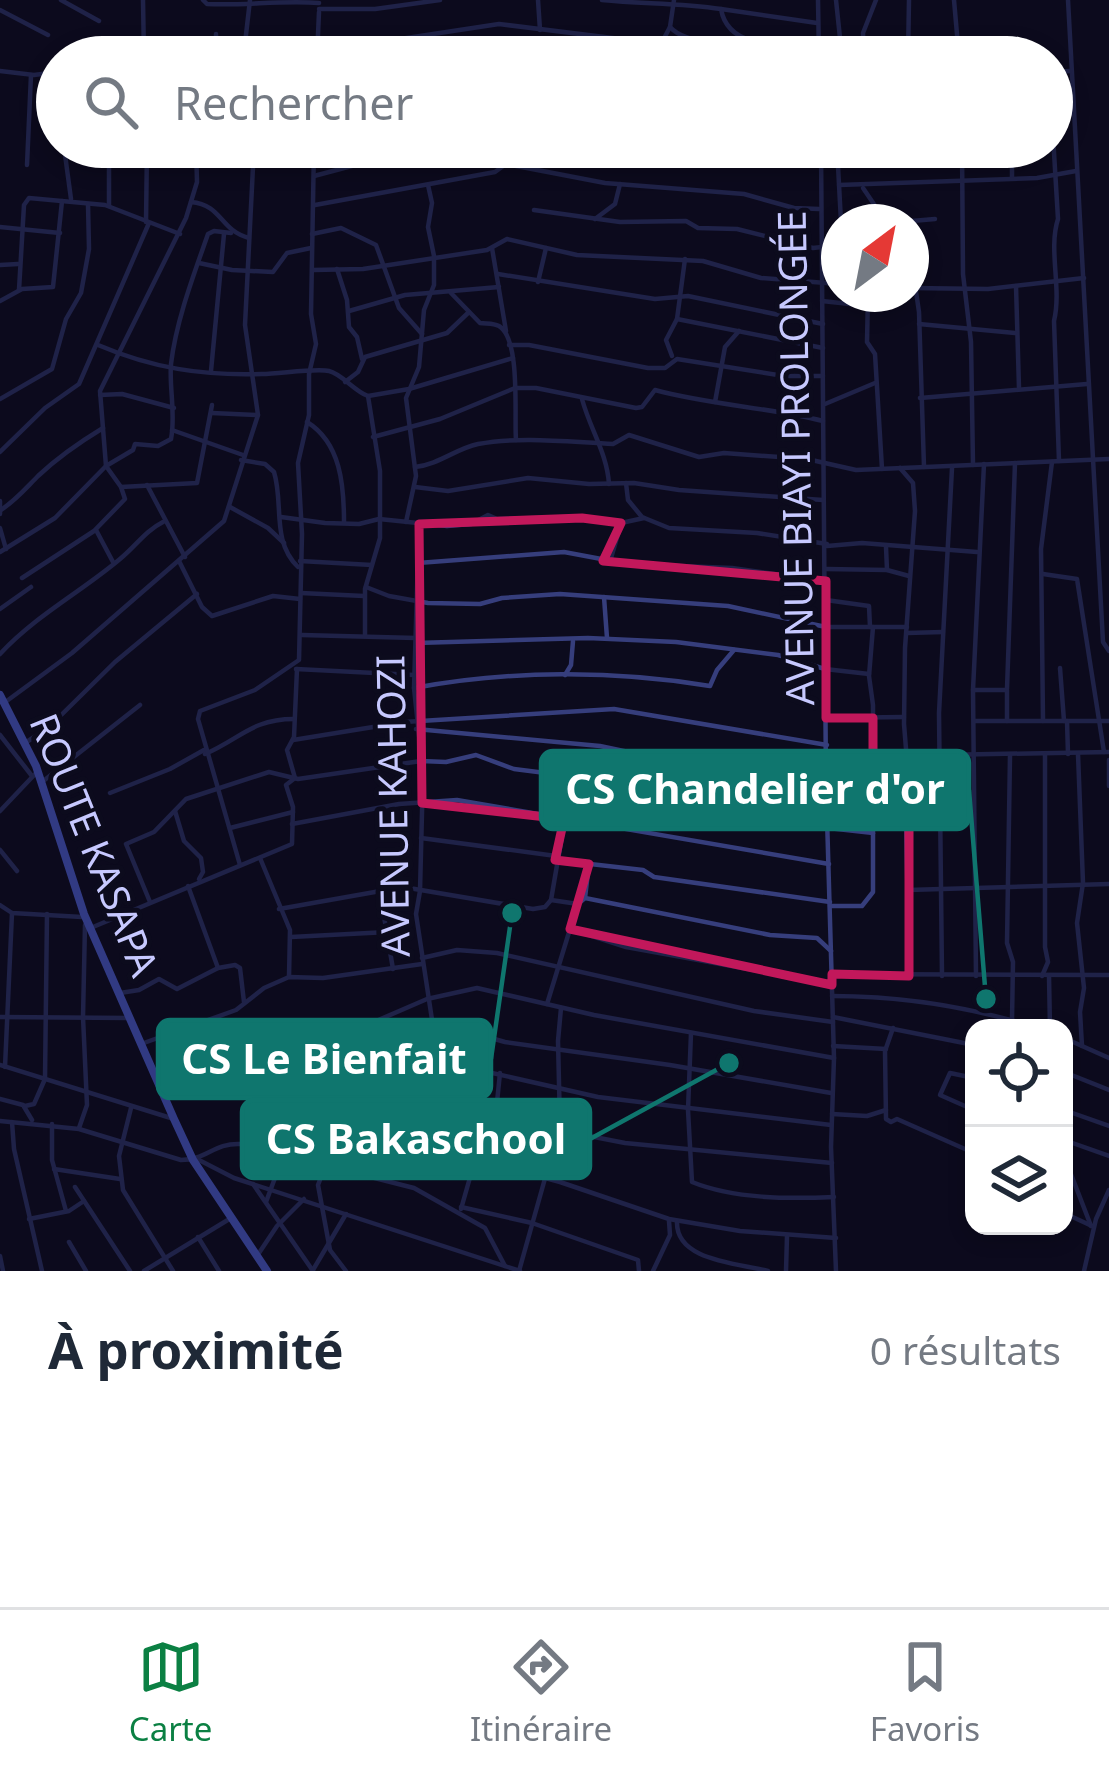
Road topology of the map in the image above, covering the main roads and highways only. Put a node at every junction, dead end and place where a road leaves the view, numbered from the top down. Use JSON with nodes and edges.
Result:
{"nodes":[{"id":1,"x":2,"y":699,"type":"edge"},
{"id":2,"x":267,"y":1271,"type":"edge"}],
"edges":[{"from":1,"to":2,"type":"main road","name":"ROUTE KASAPA"}]}
